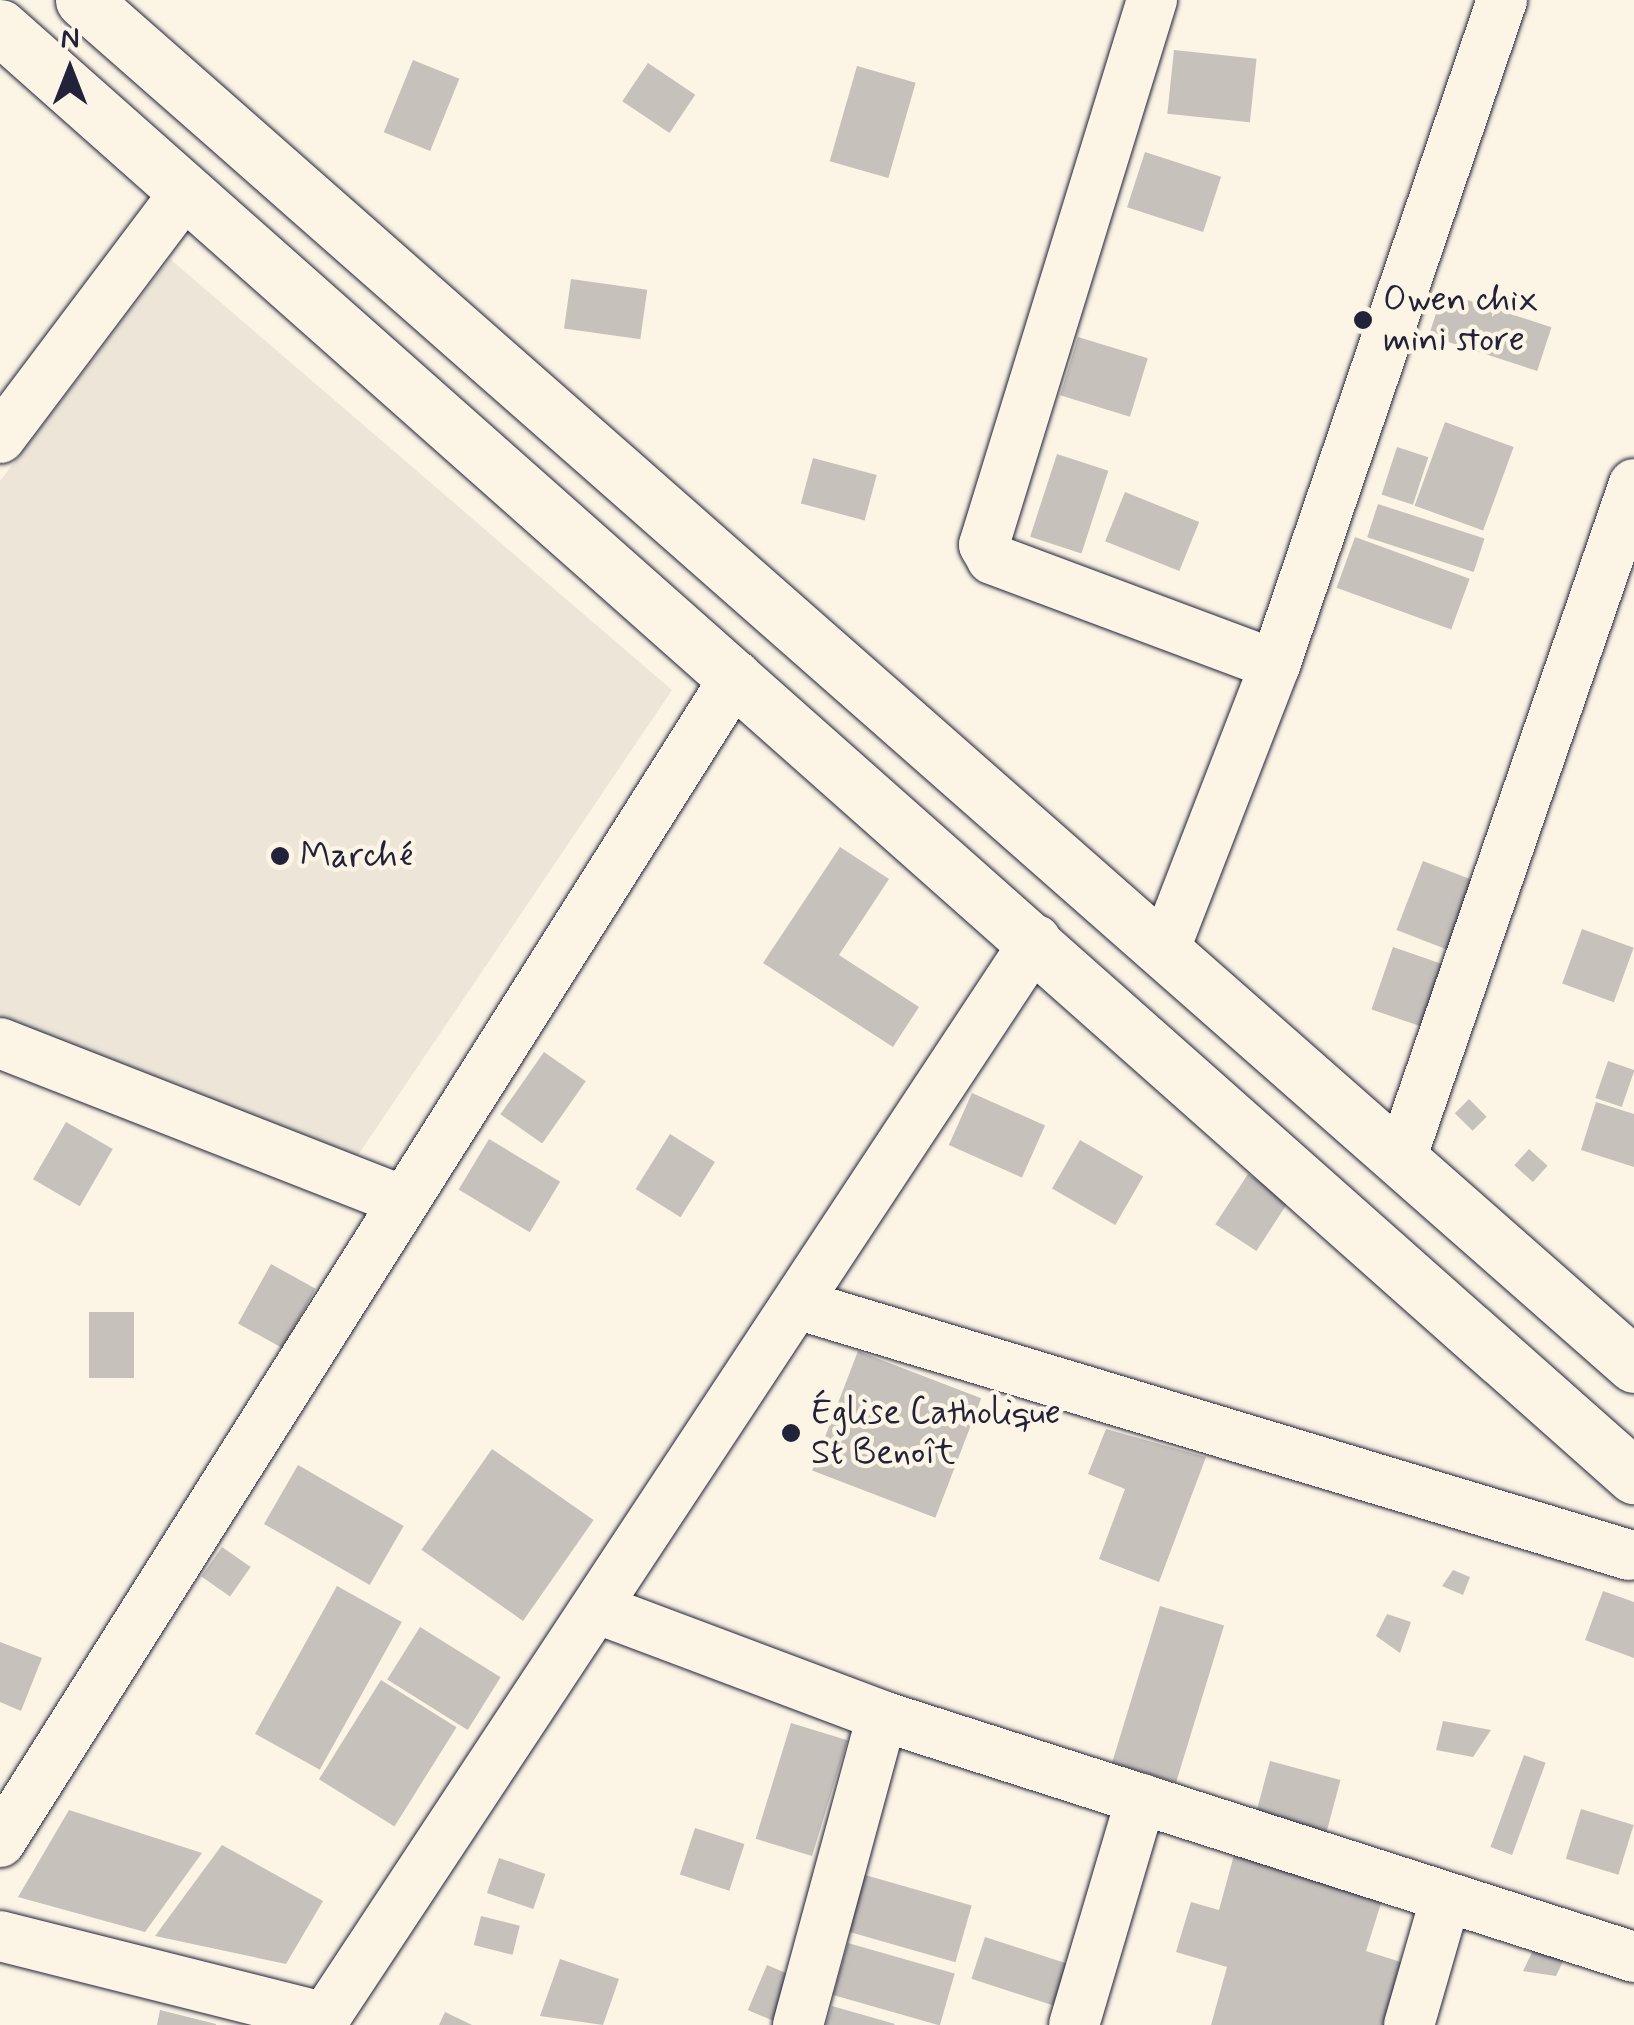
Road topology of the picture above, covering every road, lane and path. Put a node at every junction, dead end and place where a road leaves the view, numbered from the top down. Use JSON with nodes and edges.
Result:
{"nodes":[{"id":1,"x":84,"y":0,"type":"edge"},
{"id":2,"x":1152,"y":0,"type":"edge"},
{"id":3,"x":1502,"y":0,"type":"edge"},
{"id":4,"x":0,"y":28,"type":"edge"},
{"id":5,"x":186,"y":191,"type":"junction"},
{"id":6,"x":0,"y":438,"type":"edge"},
{"id":7,"x":1634,"y":484,"type":"edge"},
{"id":8,"x":1275,"y":665,"type":"junction"},
{"id":9,"x":736,"y":676,"type":"junction"},
{"id":10,"x":1036,"y":940,"type":"junction"},
{"id":11,"x":1164,"y":950,"type":"junction"},
{"id":12,"x":0,"y":1043,"type":"edge"},
{"id":13,"x":1400,"y":1159,"type":"junction"},
{"id":14,"x":399,"y":1199,"type":"junction"},
{"id":15,"x":800,"y":1304,"type":"junction"},
{"id":16,"x":1634,"y":1365,"type":"edge"},
{"id":17,"x":1634,"y":1476,"type":"edge"},
{"id":18,"x":1632,"y":1553,"type":"edge"},
{"id":19,"x":598,"y":1609,"type":"junction"},
{"id":20,"x":882,"y":1716,"type":"junction"},
{"id":21,"x":1142,"y":1799,"type":"junction"},
{"id":22,"x":0,"y":1842,"type":"edge"},
{"id":23,"x":1446,"y":1897,"type":"junction"},
{"id":24,"x":0,"y":1936,"type":"edge"},
{"id":25,"x":1634,"y":1957,"type":"edge"},
{"id":26,"x":321,"y":2021,"type":"edge"},
{"id":27,"x":798,"y":2025,"type":"edge"},
{"id":28,"x":1074,"y":2025,"type":"edge"},
{"id":29,"x":1409,"y":2025,"type":"edge"}],
"edges":[{"from":1,"to":11,"type":"main road"},
{"from":2,"to":8,"type":"street"},
{"from":3,"to":8,"type":"street"},
{"from":4,"to":5,"type":"main road"},
{"from":5,"to":6,"type":"street"},
{"from":5,"to":9,"type":"main road"},
{"from":7,"to":13,"type":"street"},
{"from":8,"to":11,"type":"street"},
{"from":9,"to":10,"type":"main road"},
{"from":9,"to":14,"type":"street"},
{"from":10,"to":15,"type":"street"},
{"from":10,"to":17,"type":"main road"},
{"from":11,"to":13,"type":"main road"},
{"from":12,"to":14,"type":"street"},
{"from":13,"to":16,"type":"main road"},
{"from":14,"to":22,"type":"street"},
{"from":15,"to":18,"type":"street"},
{"from":15,"to":19,"type":"street"},
{"from":19,"to":20,"type":"street"},
{"from":19,"to":26,"type":"street"},
{"from":20,"to":21,"type":"street"},
{"from":20,"to":27,"type":"street"},
{"from":21,"to":23,"type":"street"},
{"from":21,"to":28,"type":"street"},
{"from":23,"to":25,"type":"street"},
{"from":23,"to":29,"type":"street"},
{"from":24,"to":26,"type":"street"}]}
